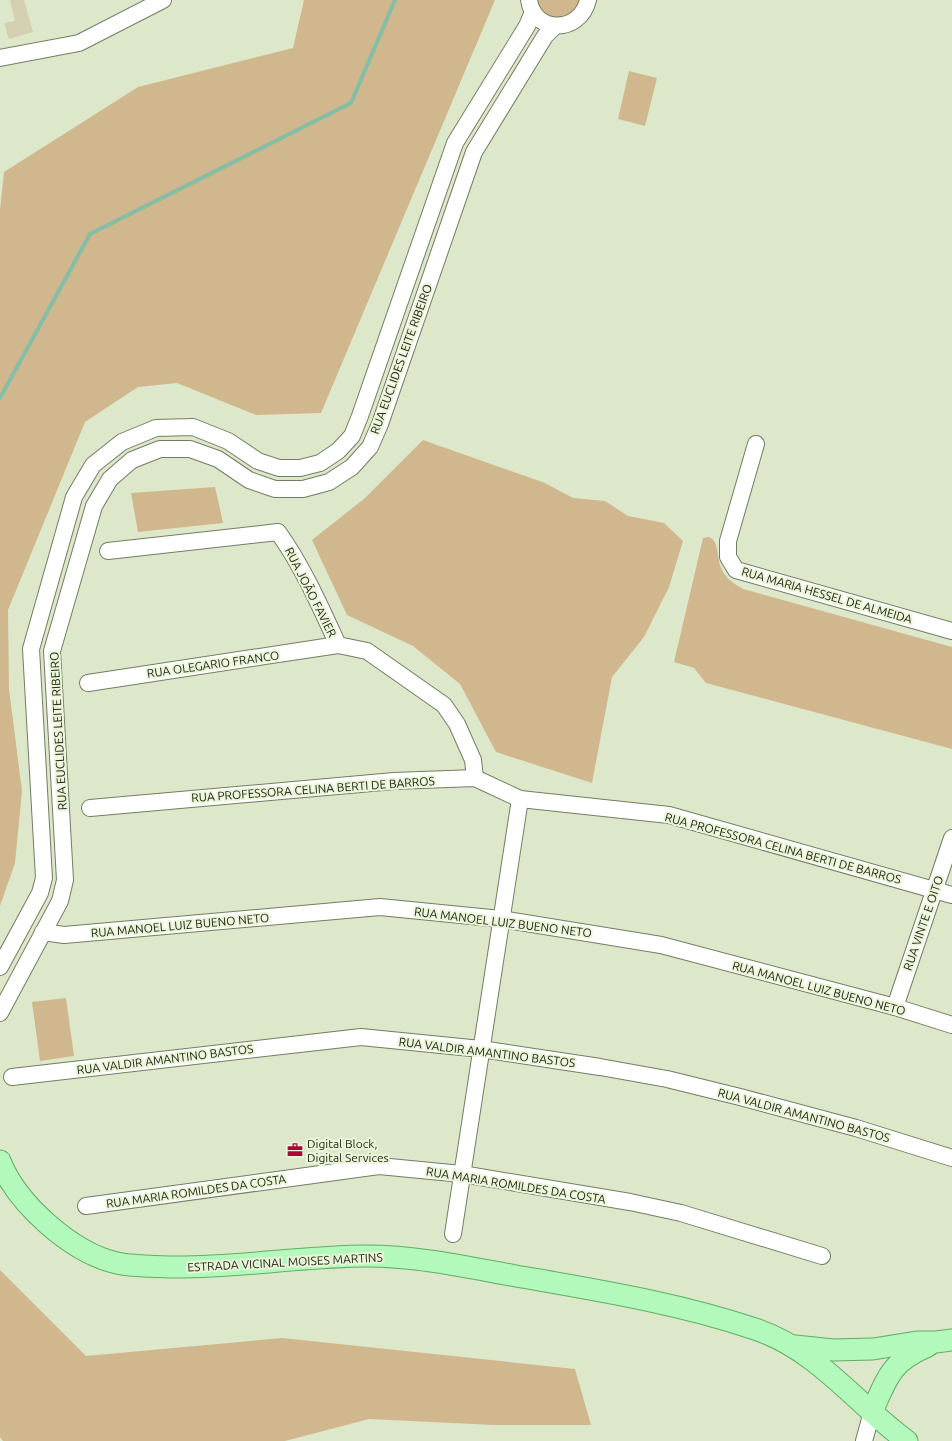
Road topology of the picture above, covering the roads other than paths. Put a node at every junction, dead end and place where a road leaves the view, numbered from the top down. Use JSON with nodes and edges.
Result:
{"nodes":[{"id":1,"x":588,"y":0,"type":"edge"},
{"id":2,"x":155,"y":2,"type":"edge"},
{"id":3,"x":531,"y":6,"type":"edge"},
{"id":4,"x":555,"y":26,"type":"junction"},
{"id":5,"x":0,"y":58,"type":"edge"},
{"id":6,"x":756,"y":444,"type":"dead end"},
{"id":7,"x":108,"y":551,"type":"dead end"},
{"id":8,"x":952,"y":631,"type":"edge"},
{"id":9,"x":338,"y":645,"type":"junction"},
{"id":10,"x":54,"y":673,"type":"junction"},
{"id":11,"x":33,"y":675,"type":"junction"},
{"id":12,"x":88,"y":683,"type":"dead end"},
{"id":13,"x":475,"y":778,"type":"junction"},
{"id":14,"x":520,"y":799,"type":"junction"},
{"id":15,"x":90,"y":808,"type":"dead end"},
{"id":16,"x":952,"y":838,"type":"edge"},
{"id":17,"x":935,"y":890,"type":"junction"},
{"id":18,"x":952,"y":895,"type":"edge"},
{"id":19,"x":32,"y":908,"type":"junction"},
{"id":20,"x":51,"y":917,"type":"junction"},
{"id":21,"x":501,"y":920,"type":"junction"},
{"id":22,"x":43,"y":932,"type":"junction"},
{"id":23,"x":16,"y":938,"type":"junction"},
{"id":24,"x":34,"y":948,"type":"junction"},
{"id":25,"x":0,"y":967,"type":"edge"},
{"id":26,"x":895,"y":1007,"type":"junction"},
{"id":27,"x":0,"y":1013,"type":"edge"},
{"id":28,"x":952,"y":1025,"type":"edge"},
{"id":29,"x":481,"y":1049,"type":"junction"},
{"id":30,"x":12,"y":1077,"type":"dead end"},
{"id":31,"x":952,"y":1158,"type":"edge"},
{"id":32,"x":0,"y":1161,"type":"edge"},
{"id":33,"x":462,"y":1174,"type":"junction"},
{"id":34,"x":86,"y":1206,"type":"dead end"},
{"id":35,"x":453,"y":1234,"type":"dead end"},
{"id":36,"x":822,"y":1256,"type":"dead end"},
{"id":37,"x":944,"y":1341,"type":"edge"},
{"id":38,"x":794,"y":1346,"type":"junction"},
{"id":39,"x":872,"y":1412,"type":"junction"},
{"id":40,"x":864,"y":1441,"type":"edge"},
{"id":41,"x":907,"y":1441,"type":"edge"}],
"edges":[{"from":1,"to":4,"type":"street"},
{"from":2,"to":5,"type":"street"},
{"from":3,"to":4,"type":"street"},
{"from":3,"to":11,"type":"street","name":"RUA EUCLIDES LEITE RIBEIRO"},
{"from":4,"to":10,"type":"street","name":"RUA EUCLIDES LEITE RIBEIRO"},
{"from":6,"to":8,"type":"street","name":"RUA MARIA HESSEL DE ALMEIDA"},
{"from":7,"to":9,"type":"street","name":"RUA JOÃO FAVIER"},
{"from":9,"to":12,"type":"street","name":"RUA OLEGARIO FRANCO"},
{"from":9,"to":13,"type":"street","name":"RUA JOÃO FAVIER"},
{"from":10,"to":11,"type":"street"},
{"from":10,"to":20,"type":"street","name":"RUA EUCLIDES LEITE RIBEIRO"},
{"from":11,"to":19,"type":"street","name":"RUA EUCLIDES LEITE RIBEIRO"},
{"from":13,"to":14,"type":"street","name":"RUA PROFESSORA CELINA BERTI DE BARROS"},
{"from":13,"to":15,"type":"street","name":"RUA PROFESSORA CELINA BERTI DE BARROS"},
{"from":14,"to":17,"type":"street","name":"RUA PROFESSORA CELINA BERTI DE BARROS"},
{"from":14,"to":21,"type":"street"},
{"from":16,"to":17,"type":"street","name":"RUA VINTE E OITO"},
{"from":17,"to":18,"type":"street","name":"RUA PROFESSORA CELINA BERTI DE BARROS"},
{"from":17,"to":26,"type":"street","name":"RUA VINTE E OITO"},
{"from":19,"to":20,"type":"street"},
{"from":19,"to":23,"type":"street","name":"RUA EUCLIDES LEITE RIBEIRO"},
{"from":20,"to":22,"type":"street","name":"RUA EUCLIDES LEITE RIBEIRO"},
{"from":21,"to":22,"type":"street","name":"RUA MANOEL LUIZ BUENO NETO"},
{"from":21,"to":26,"type":"street","name":"RUA MANOEL LUIZ BUENO NETO"},
{"from":21,"to":29,"type":"street"},
{"from":22,"to":24,"type":"street","name":"RUA EUCLIDES LEITE RIBEIRO"},
{"from":23,"to":24,"type":"street"},
{"from":23,"to":25,"type":"street","name":"RUA EUCLIDES LEITE RIBEIRO"},
{"from":24,"to":27,"type":"street","name":"RUA EUCLIDES LEITE RIBEIRO"},
{"from":26,"to":28,"type":"street","name":"RUA MANOEL LUIZ BUENO NETO"},
{"from":29,"to":30,"type":"street","name":"RUA VALDIR AMANTINO BASTOS"},
{"from":29,"to":31,"type":"street","name":"RUA VALDIR AMANTINO BASTOS"},
{"from":29,"to":33,"type":"street"},
{"from":32,"to":38,"type":"main road","name":"ESTRADA VICINAL MOISES MARTINS"},
{"from":33,"to":34,"type":"street","name":"RUA MARIA ROMILDES DA COSTA"},
{"from":33,"to":35,"type":"street"},
{"from":33,"to":36,"type":"street","name":"RUA MARIA ROMILDES DA COSTA"},
{"from":37,"to":38,"type":"main road"},
{"from":37,"to":39,"type":"main road"},
{"from":38,"to":39,"type":"main road"},
{"from":39,"to":40,"type":"street"},
{"from":39,"to":41,"type":"main road"}]}
